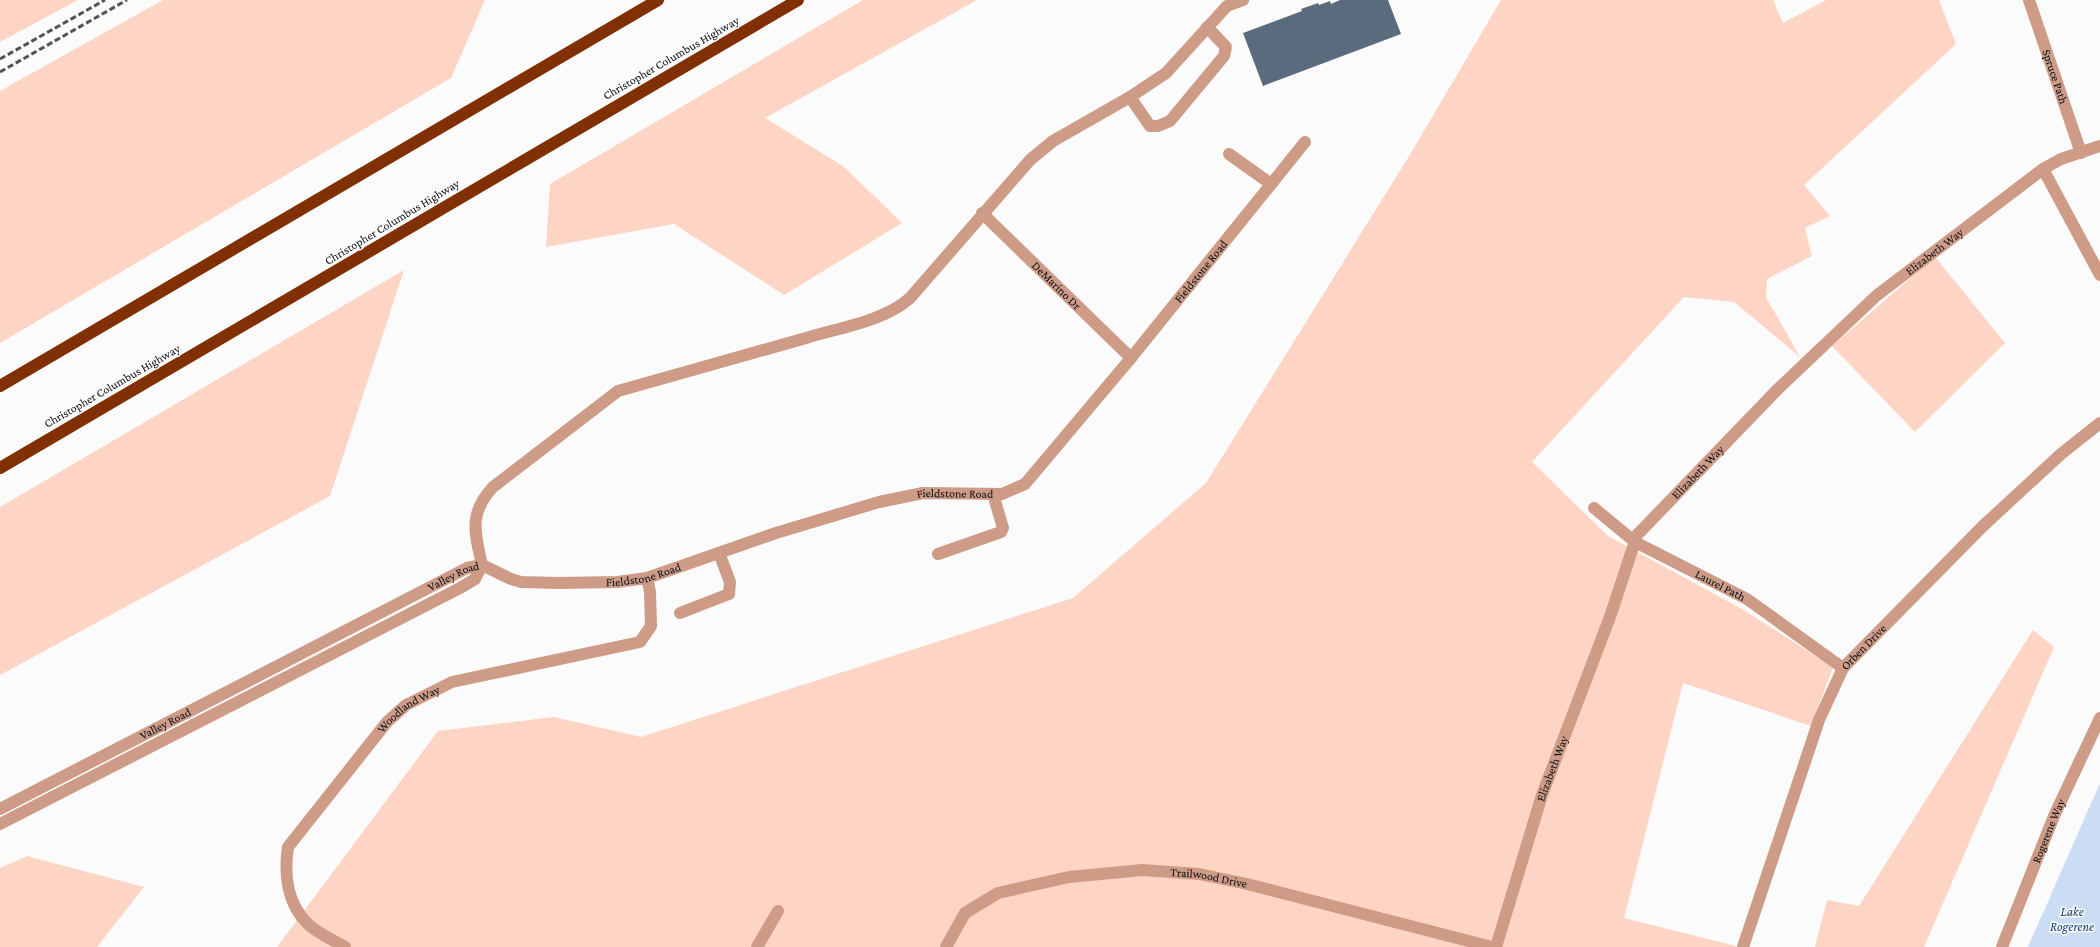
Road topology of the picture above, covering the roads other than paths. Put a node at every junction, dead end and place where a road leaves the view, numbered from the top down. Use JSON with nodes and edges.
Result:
{"nodes":[{"id":1,"x":658,"y":0,"type":"edge"},
{"id":2,"x":798,"y":0,"type":"edge"},
{"id":3,"x":1243,"y":0,"type":"edge"},
{"id":4,"x":2029,"y":0,"type":"edge"},
{"id":5,"x":1207,"y":27,"type":"junction"},
{"id":6,"x":1130,"y":97,"type":"junction"},
{"id":7,"x":1304,"y":142,"type":"dead end"},
{"id":8,"x":2100,"y":146,"type":"edge"},
{"id":9,"x":2081,"y":153,"type":"junction"},
{"id":10,"x":1228,"y":154,"type":"dead end"},
{"id":11,"x":2044,"y":169,"type":"junction"},
{"id":12,"x":1270,"y":184,"type":"junction"},
{"id":13,"x":982,"y":213,"type":"junction"},
{"id":14,"x":2100,"y":275,"type":"edge"},
{"id":15,"x":1131,"y":358,"type":"junction"},
{"id":16,"x":0,"y":386,"type":"edge"},
{"id":17,"x":2100,"y":423,"type":"edge"},
{"id":18,"x":0,"y":468,"type":"edge"},
{"id":19,"x":993,"y":494,"type":"junction"},
{"id":20,"x":1594,"y":508,"type":"dead end"},
{"id":21,"x":1634,"y":542,"type":"junction"},
{"id":22,"x":720,"y":553,"type":"junction"},
{"id":23,"x":938,"y":554,"type":"dead end"},
{"id":24,"x":482,"y":565,"type":"junction"},
{"id":25,"x":647,"y":578,"type":"junction"},
{"id":26,"x":680,"y":613,"type":"dead end"},
{"id":27,"x":1843,"y":668,"type":"junction"},
{"id":28,"x":2100,"y":718,"type":"edge"},
{"id":29,"x":0,"y":809,"type":"edge"},
{"id":30,"x":0,"y":824,"type":"edge"},
{"id":31,"x":778,"y":911,"type":"dead end"},
{"id":32,"x":344,"y":947,"type":"edge"},
{"id":33,"x":757,"y":947,"type":"edge"},
{"id":34,"x":946,"y":947,"type":"edge"},
{"id":35,"x":1492,"y":947,"type":"edge"},
{"id":36,"x":1496,"y":947,"type":"edge"},
{"id":37,"x":1743,"y":947,"type":"edge"},
{"id":38,"x":2002,"y":947,"type":"edge"}],
"edges":[{"from":1,"to":16,"type":"highway"},
{"from":2,"to":18,"type":"highway","name":"Christopher Columbus Highway"},
{"from":3,"to":5,"type":"street"},
{"from":4,"to":9,"type":"street","name":"Spruce Path"},
{"from":5,"to":6,"type":"street"},
{"from":5,"to":6,"type":"street"},
{"from":6,"to":13,"type":"street"},
{"from":7,"to":12,"type":"street","name":"Fieldstone Road"},
{"from":8,"to":9,"type":"street","name":"Elizabeth Way"},
{"from":9,"to":11,"type":"street","name":"Elizabeth Way"},
{"from":10,"to":12,"type":"street"},
{"from":11,"to":14,"type":"street"},
{"from":11,"to":21,"type":"street","name":"Elizabeth Way"},
{"from":12,"to":15,"type":"street","name":"Fieldstone Road"},
{"from":13,"to":15,"type":"street","name":"DeMarino Dr"},
{"from":13,"to":24,"type":"street"},
{"from":15,"to":19,"type":"street","name":"Fieldstone Road"},
{"from":17,"to":27,"type":"street","name":"Orben Drive"},
{"from":19,"to":22,"type":"street","name":"Fieldstone Road"},
{"from":19,"to":23,"type":"street"},
{"from":20,"to":21,"type":"street","name":"Laurel Path"},
{"from":21,"to":27,"type":"street","name":"Laurel Path"},
{"from":21,"to":36,"type":"street","name":"Elizabeth Way"},
{"from":22,"to":25,"type":"street","name":"Fieldstone Road"},
{"from":22,"to":26,"type":"street"},
{"from":24,"to":25,"type":"street","name":"Fieldstone Road"},
{"from":24,"to":29,"type":"street","name":"Valley Road"},
{"from":24,"to":30,"type":"street","name":"Valley Road"},
{"from":25,"to":32,"type":"street","name":"Woodland Way"},
{"from":27,"to":37,"type":"street","name":"Orben Drive"},
{"from":28,"to":38,"type":"street","name":"Rogerene Way"},
{"from":31,"to":33,"type":"street"},
{"from":34,"to":35,"type":"street","name":"Trailwood Drive"}]}
